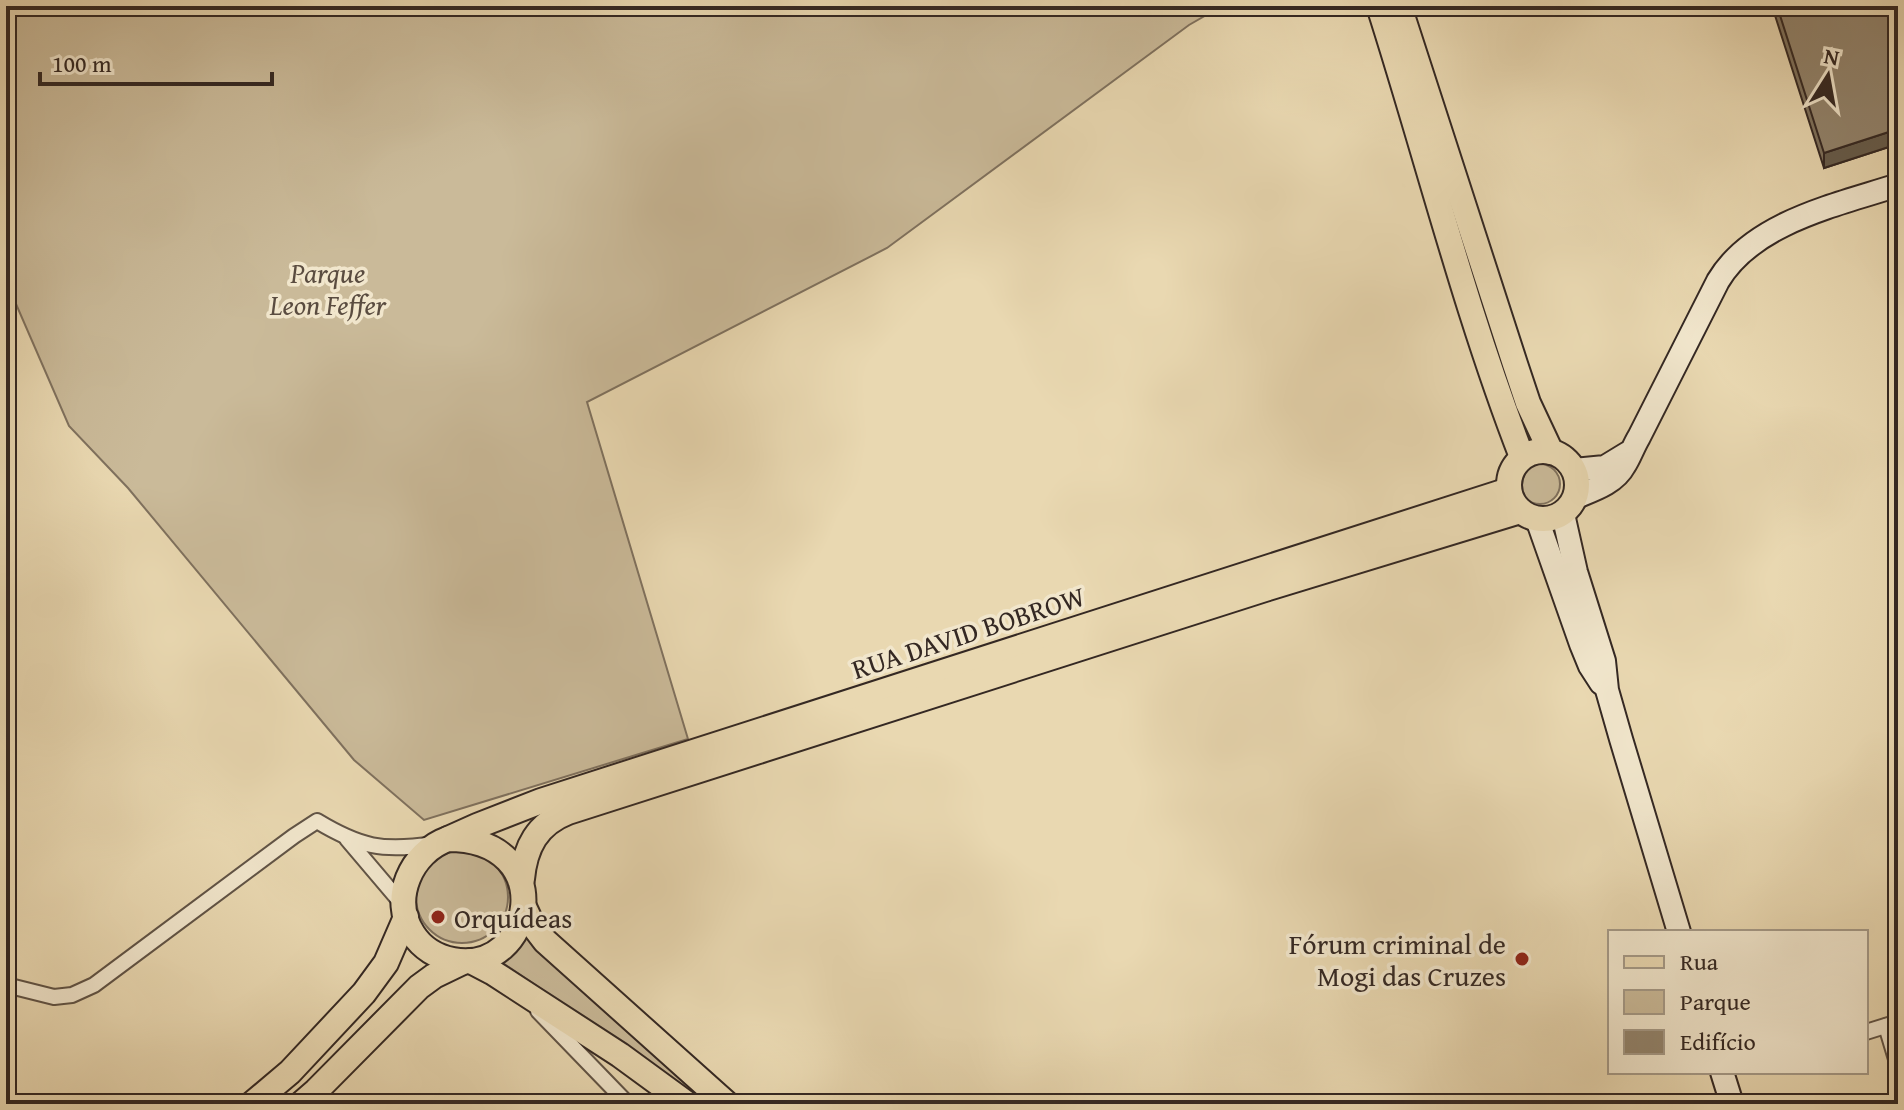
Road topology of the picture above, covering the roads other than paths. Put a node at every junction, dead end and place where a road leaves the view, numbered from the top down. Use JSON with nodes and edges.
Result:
{"nodes":[{"id":1,"x":1379,"y":6,"type":"edge"},
{"id":2,"x":1399,"y":6,"type":"edge"},
{"id":3,"x":1898,"y":185,"type":"edge"},
{"id":4,"x":1551,"y":452,"type":"junction"},
{"id":5,"x":1629,"y":453,"type":"junction"},
{"id":6,"x":1522,"y":457,"type":"junction"},
{"id":7,"x":1574,"y":470,"type":"junction"},
{"id":8,"x":1569,"y":505,"type":"junction"},
{"id":9,"x":1522,"y":506,"type":"junction"},
{"id":10,"x":1607,"y":690,"type":"junction"},
{"id":11,"x":347,"y":839,"type":"junction"},
{"id":12,"x":442,"y":842,"type":"junction"},
{"id":13,"x":522,"y":879,"type":"junction"},
{"id":14,"x":524,"y":907,"type":"junction"},
{"id":15,"x":404,"y":911,"type":"junction"},
{"id":16,"x":1678,"y":930,"type":"edge"},
{"id":17,"x":467,"y":961,"type":"junction"},
{"id":18,"x":6,"y":985,"type":"edge"},
{"id":19,"x":523,"y":993,"type":"junction"},
{"id":20,"x":1892,"y":1024,"type":"edge"},
{"id":21,"x":1868,"y":1031,"type":"edge"},
{"id":22,"x":1898,"y":1066,"type":"edge"},
{"id":23,"x":1723,"y":1074,"type":"edge"},
{"id":24,"x":252,"y":1104,"type":"edge"},
{"id":25,"x":301,"y":1104,"type":"edge"},
{"id":26,"x":628,"y":1104,"type":"edge"},
{"id":27,"x":687,"y":1104,"type":"edge"},
{"id":28,"x":727,"y":1104,"type":"edge"},
{"id":29,"x":1732,"y":1104,"type":"edge"}],
"edges":[{"from":1,"to":6,"type":"main road"},
{"from":2,"to":4,"type":"main road"},
{"from":3,"to":5,"type":"main road"},
{"from":4,"to":6,"type":"main road"},
{"from":4,"to":7,"type":"main road"},
{"from":5,"to":7,"type":"main road"},
{"from":5,"to":8,"type":"main road"},
{"from":6,"to":9,"type":"main road"},
{"from":7,"to":8,"type":"main road"},
{"from":8,"to":9,"type":"main road"},
{"from":8,"to":10,"type":"main road"},
{"from":9,"to":10,"type":"main road"},
{"from":9,"to":12,"type":"main road","name":"RUA DAVID BOBROW"},
{"from":9,"to":13,"type":"main road","name":"RUA DAVID BOBROW"},
{"from":10,"to":16,"type":"main road"},
{"from":11,"to":12,"type":"street"},
{"from":11,"to":15,"type":"street"},
{"from":11,"to":18,"type":"street"},
{"from":12,"to":13,"type":"main road"},
{"from":12,"to":15,"type":"main road","name":"RUA DAVID BOBROW"},
{"from":13,"to":14,"type":"main road","name":"RUA DAVID BOBROW"},
{"from":14,"to":17,"type":"main road","name":"RUA DAVID BOBROW"},
{"from":14,"to":28,"type":"main road"},
{"from":15,"to":17,"type":"main road"},
{"from":15,"to":24,"type":"main road","name":"RUA DAVID BOBROW"},
{"from":17,"to":19,"type":"main road"},
{"from":17,"to":25,"type":"main road","name":"RUA DAVID BOBROW"},
{"from":19,"to":26,"type":"street"},
{"from":19,"to":27,"type":"main road"},
{"from":20,"to":21,"type":"street"},
{"from":20,"to":22,"type":"street"},
{"from":23,"to":29,"type":"main road"}]}
